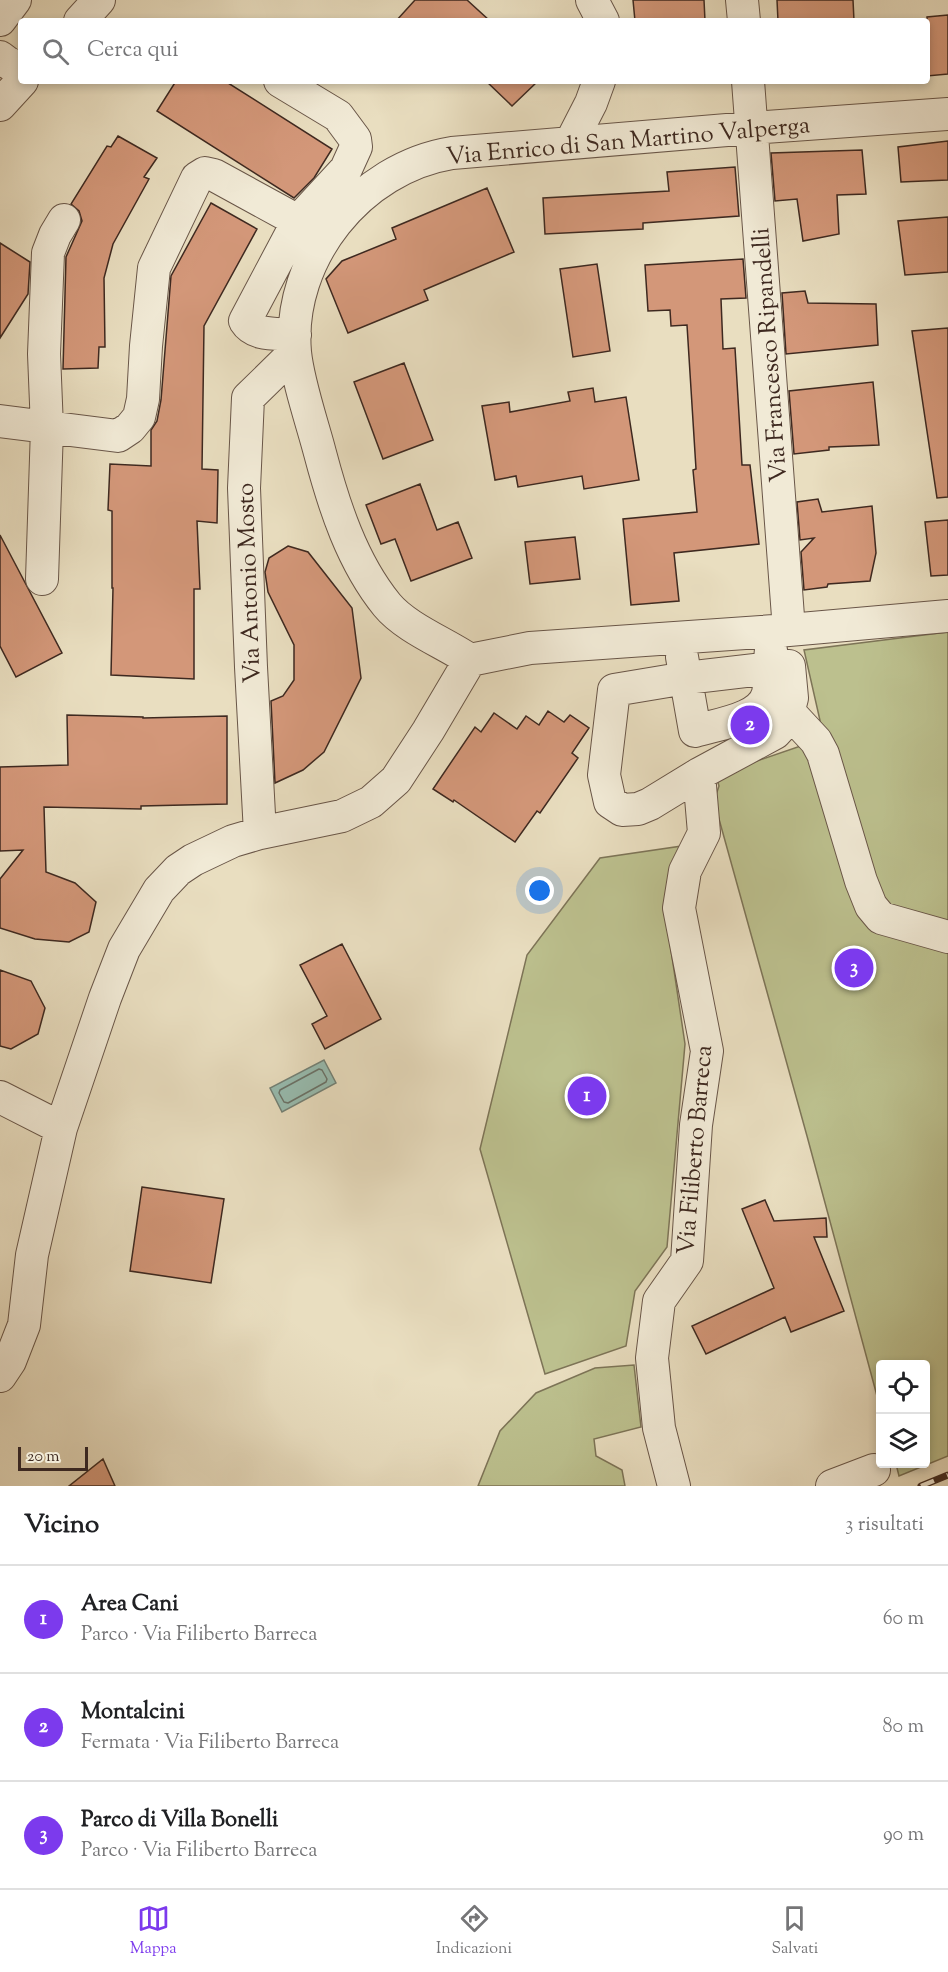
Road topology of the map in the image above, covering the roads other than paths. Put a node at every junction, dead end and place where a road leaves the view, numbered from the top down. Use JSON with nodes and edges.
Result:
{"nodes":[{"id":1,"x":15,"y":0,"type":"edge"},
{"id":2,"x":68,"y":0,"type":"edge"},
{"id":3,"x":99,"y":0,"type":"edge"},
{"id":4,"x":592,"y":0,"type":"edge"},
{"id":5,"x":742,"y":0,"type":"edge"},
{"id":6,"x":78,"y":18,"type":"edge"},
{"id":7,"x":83,"y":18,"type":"edge"},
{"id":8,"x":601,"y":18,"type":"edge"},
{"id":9,"x":744,"y":18,"type":"edge"},
{"id":10,"x":0,"y":20,"type":"edge"},
{"id":11,"x":0,"y":57,"type":"edge"},
{"id":12,"x":18,"y":67,"type":"edge"},
{"id":13,"x":19,"y":84,"type":"edge"},
{"id":14,"x":285,"y":84,"type":"edge"},
{"id":15,"x":598,"y":84,"type":"edge"},
{"id":16,"x":748,"y":84,"type":"edge"},
{"id":17,"x":0,"y":105,"type":"edge"},
{"id":18,"x":948,"y":114,"type":"edge"},
{"id":19,"x":752,"y":128,"type":"junction"},
{"id":20,"x":572,"y":142,"type":"junction"},
{"id":21,"x":64,"y":220,"type":"dead end"},
{"id":22,"x":298,"y":221,"type":"junction"},
{"id":23,"x":295,"y":344,"type":"junction"},
{"id":24,"x":0,"y":421,"type":"edge"},
{"id":25,"x":47,"y":428,"type":"junction"},
{"id":26,"x":42,"y":579,"type":"dead end"},
{"id":27,"x":948,"y":616,"type":"edge"},
{"id":28,"x":781,"y":630,"type":"junction"},
{"id":29,"x":679,"y":638,"type":"junction"},
{"id":30,"x":470,"y":660,"type":"junction"},
{"id":31,"x":769,"y":668,"type":"junction"},
{"id":32,"x":686,"y":678,"type":"junction"},
{"id":33,"x":789,"y":712,"type":"junction"},
{"id":34,"x":699,"y":774,"type":"junction"},
{"id":35,"x":260,"y":833,"type":"junction"},
{"id":36,"x":948,"y":937,"type":"edge"},
{"id":37,"x":0,"y":1097,"type":"edge"},
{"id":38,"x":61,"y":1128,"type":"junction"},
{"id":39,"x":0,"y":1376,"type":"edge"},
{"id":40,"x":874,"y":1470,"type":"dead end"},
{"id":41,"x":673,"y":1483,"type":"edge"},
{"id":42,"x":832,"y":1486,"type":"edge"}],
"edges":[{"from":1,"to":10,"type":"street"},
{"from":2,"to":6,"type":"street"},
{"from":3,"to":7,"type":"street"},
{"from":4,"to":8,"type":"street"},
{"from":5,"to":9,"type":"street"},
{"from":11,"to":12,"type":"street"},
{"from":13,"to":17,"type":"street"},
{"from":14,"to":22,"type":"street"},
{"from":15,"to":20,"type":"street"},
{"from":16,"to":19,"type":"street","name":"Via Francesco Ripandelli"},
{"from":18,"to":19,"type":"street","name":"Via Enrico di San Martino Valperga"},
{"from":19,"to":20,"type":"street","name":"Via Enrico di San Martino Valperga"},
{"from":19,"to":28,"type":"street","name":"Via Francesco Ripandelli"},
{"from":20,"to":23,"type":"street","name":"Via Enrico di San Martino Valperga"},
{"from":21,"to":25,"type":"street"},
{"from":22,"to":23,"type":"street"},
{"from":22,"to":25,"type":"street"},
{"from":23,"to":30,"type":"street","name":"Via Enrico di San Martino Valperga"},
{"from":23,"to":35,"type":"street","name":"Via Antonio Mosto"},
{"from":24,"to":25,"type":"street"},
{"from":25,"to":26,"type":"street"},
{"from":27,"to":28,"type":"street"},
{"from":28,"to":29,"type":"street"},
{"from":28,"to":31,"type":"street","name":"Via Francesco Ripandelli"},
{"from":29,"to":30,"type":"street"},
{"from":29,"to":32,"type":"street"},
{"from":30,"to":35,"type":"street"},
{"from":31,"to":32,"type":"street"},
{"from":31,"to":32,"type":"street","name":"Via Francesco Ripandelli"},
{"from":31,"to":33,"type":"street"},
{"from":32,"to":34,"type":"street"},
{"from":33,"to":34,"type":"street"},
{"from":33,"to":36,"type":"street"},
{"from":34,"to":41,"type":"street","name":"Via Filiberto Barreca"},
{"from":35,"to":38,"type":"street"},
{"from":37,"to":38,"type":"street"},
{"from":38,"to":39,"type":"street"},
{"from":40,"to":42,"type":"street"}]}
